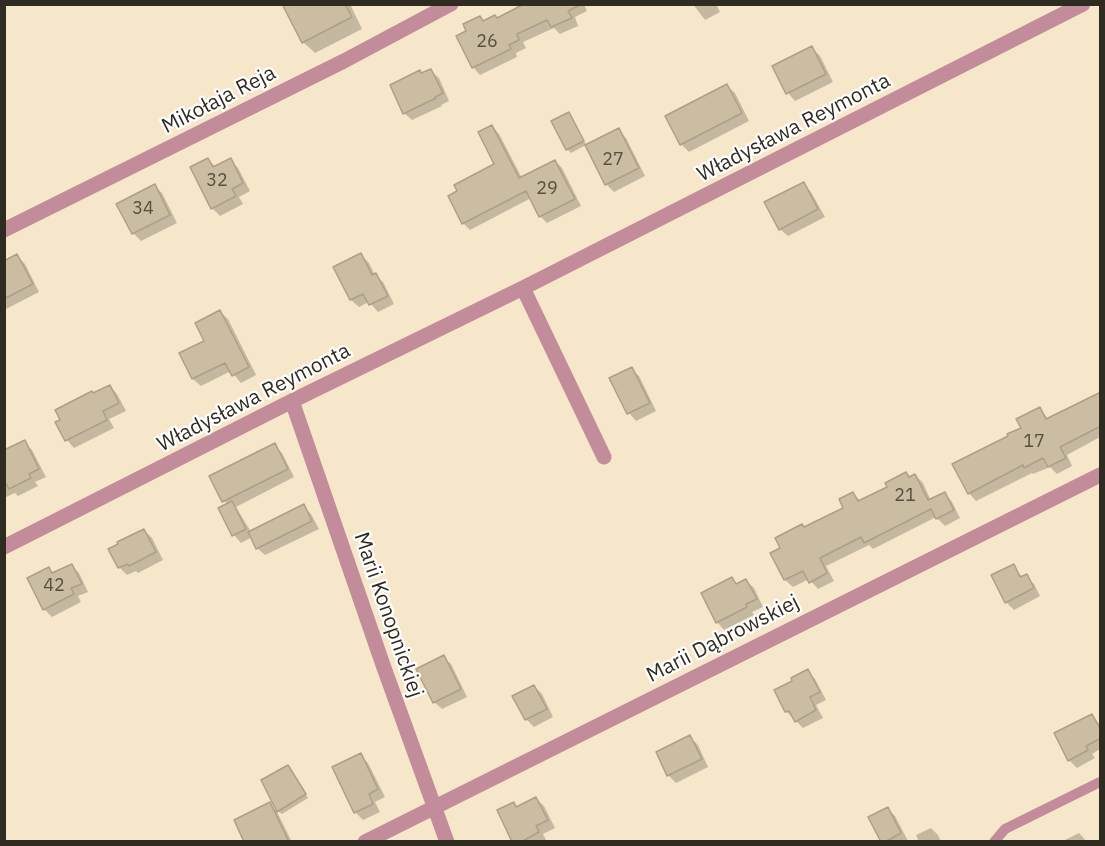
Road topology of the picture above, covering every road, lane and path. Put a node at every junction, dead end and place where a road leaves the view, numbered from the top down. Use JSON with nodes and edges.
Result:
{"nodes":[{"id":1,"x":451,"y":4,"type":"edge"},
{"id":2,"x":1083,"y":4,"type":"edge"},
{"id":3,"x":4,"y":230,"type":"edge"},
{"id":4,"x":523,"y":288,"type":"junction"},
{"id":5,"x":292,"y":401,"type":"junction"},
{"id":6,"x":604,"y":457,"type":"dead end"},
{"id":7,"x":1101,"y":475,"type":"edge"},
{"id":8,"x":4,"y":547,"type":"edge"},
{"id":9,"x":1101,"y":782,"type":"edge"},
{"id":10,"x":434,"y":807,"type":"junction"},
{"id":11,"x":365,"y":842,"type":"edge"},
{"id":12,"x":447,"y":842,"type":"edge"},
{"id":13,"x":994,"y":842,"type":"edge"}],
"edges":[{"from":1,"to":3,"type":"street","name":"Mikołaja Reja"},
{"from":2,"to":4,"type":"street","name":"Władysława Reymonta"},
{"from":4,"to":5,"type":"street","name":"Władysława Reymonta"},
{"from":4,"to":6,"type":"street"},
{"from":5,"to":8,"type":"street","name":"Władysława Reymonta"},
{"from":5,"to":10,"type":"street","name":"Marii Konopnickiej"},
{"from":7,"to":10,"type":"street","name":"Marii Dąbrowskiej"},
{"from":9,"to":13,"type":"lane"},
{"from":10,"to":11,"type":"street","name":"Marii Dąbrowskiej"},
{"from":10,"to":12,"type":"street","name":"Marii Konopnickiej"}]}
